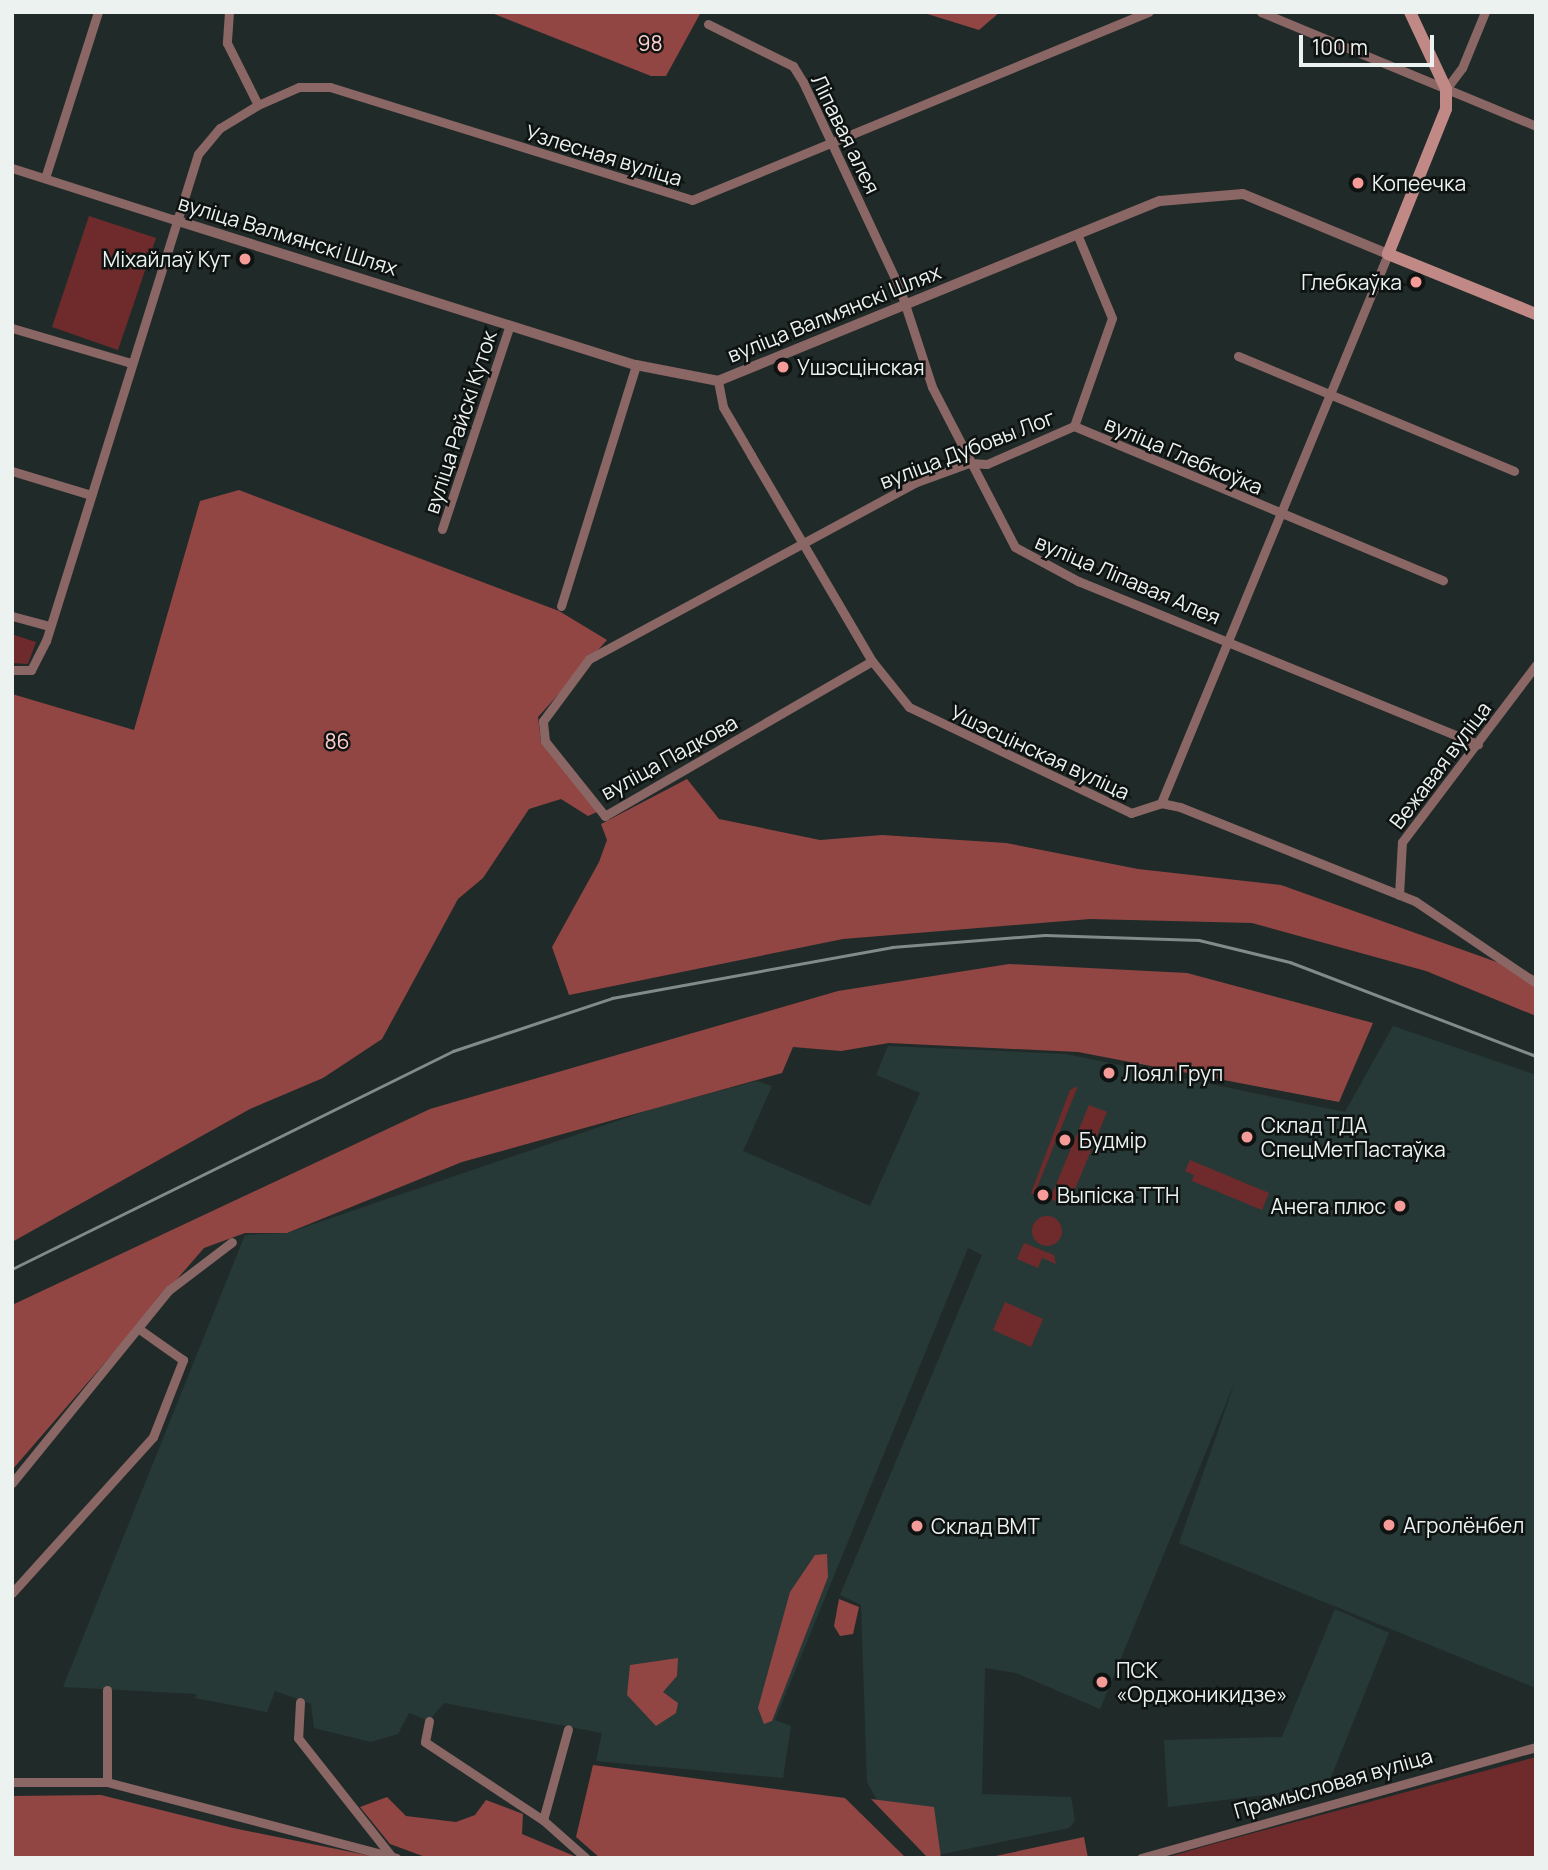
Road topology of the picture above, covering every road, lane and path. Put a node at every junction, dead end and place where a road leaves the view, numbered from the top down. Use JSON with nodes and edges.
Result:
{"nodes":[{"id":1,"x":98,"y":12,"type":"edge"},
{"id":2,"x":229,"y":12,"type":"edge"},
{"id":3,"x":1149,"y":12,"type":"edge"},
{"id":4,"x":1261,"y":12,"type":"edge"},
{"id":5,"x":1410,"y":12,"type":"edge"},
{"id":6,"x":1485,"y":12,"type":"edge"},
{"id":7,"x":708,"y":24,"type":"dead end"},
{"id":8,"x":1446,"y":89,"type":"junction"},
{"id":9,"x":258,"y":105,"type":"junction"},
{"id":10,"x":1536,"y":126,"type":"edge"},
{"id":11,"x":834,"y":147,"type":"junction"},
{"id":12,"x":12,"y":168,"type":"edge"},
{"id":13,"x":46,"y":178,"type":"junction"},
{"id":14,"x":174,"y":220,"type":"junction"},
{"id":15,"x":1077,"y":234,"type":"junction"},
{"id":16,"x":1388,"y":254,"type":"junction"},
{"id":17,"x":904,"y":305,"type":"junction"},
{"id":18,"x":1536,"y":314,"type":"edge"},
{"id":19,"x":510,"y":326,"type":"junction"},
{"id":20,"x":12,"y":328,"type":"edge"},
{"id":21,"x":1238,"y":356,"type":"dead end"},
{"id":22,"x":131,"y":362,"type":"junction"},
{"id":23,"x":635,"y":366,"type":"junction"},
{"id":24,"x":718,"y":381,"type":"junction"},
{"id":25,"x":1330,"y":391,"type":"junction"},
{"id":26,"x":1074,"y":426,"type":"junction"},
{"id":27,"x":969,"y":463,"type":"junction"},
{"id":28,"x":12,"y":471,"type":"edge"},
{"id":29,"x":1514,"y":471,"type":"dead end"},
{"id":30,"x":91,"y":495,"type":"junction"},
{"id":31,"x":1280,"y":515,"type":"junction"},
{"id":32,"x":442,"y":529,"type":"dead end"},
{"id":33,"x":802,"y":541,"type":"junction"},
{"id":34,"x":1444,"y":580,"type":"dead end"},
{"id":35,"x":561,"y":606,"type":"dead end"},
{"id":36,"x":15,"y":619,"type":"edge"},
{"id":37,"x":50,"y":626,"type":"junction"},
{"id":38,"x":1226,"y":640,"type":"junction"},
{"id":39,"x":872,"y":661,"type":"junction"},
{"id":40,"x":1536,"y":665,"type":"edge"},
{"id":41,"x":14,"y":672,"type":"edge"},
{"id":42,"x":1478,"y":744,"type":"junction"},
{"id":43,"x":1161,"y":803,"type":"junction"},
{"id":44,"x":1399,"y":895,"type":"junction"},
{"id":45,"x":1536,"y":983,"type":"edge"},
{"id":46,"x":232,"y":1242,"type":"dead end"},
{"id":47,"x":139,"y":1329,"type":"junction"},
{"id":48,"x":12,"y":1483,"type":"edge"},
{"id":49,"x":12,"y":1593,"type":"edge"},
{"id":50,"x":107,"y":1690,"type":"dead end"},
{"id":51,"x":300,"y":1702,"type":"dead end"},
{"id":52,"x":429,"y":1721,"type":"dead end"},
{"id":53,"x":568,"y":1729,"type":"dead end"},
{"id":54,"x":1536,"y":1747,"type":"edge"},
{"id":55,"x":12,"y":1782,"type":"edge"},
{"id":56,"x":107,"y":1782,"type":"junction"},
{"id":57,"x":543,"y":1820,"type":"junction"},
{"id":58,"x":394,"y":1857,"type":"edge"},
{"id":59,"x":586,"y":1858,"type":"edge"},
{"id":60,"x":1141,"y":1858,"type":"edge"}],
"edges":[{"from":1,"to":13,"type":"street"},
{"from":2,"to":9,"type":"street"},
{"from":3,"to":11,"type":"street","name":"Узлесная вуліца"},
{"from":4,"to":8,"type":"street"},
{"from":5,"to":8,"type":"main road"},
{"from":6,"to":8,"type":"street"},
{"from":7,"to":11,"type":"street","name":"Ліпавая алея"},
{"from":8,"to":10,"type":"street"},
{"from":8,"to":16,"type":"main road"},
{"from":9,"to":11,"type":"street","name":"Узлесная вуліца"},
{"from":9,"to":14,"type":"street","name":"Узлесная вуліца"},
{"from":11,"to":17,"type":"street","name":"Ліпавая алея"},
{"from":12,"to":13,"type":"street","name":"вуліца Валмянскі Шлях"},
{"from":13,"to":14,"type":"street","name":"вуліца Валмянскі Шлях"},
{"from":14,"to":19,"type":"street","name":"вуліца Валмянскі Шлях"},
{"from":14,"to":22,"type":"street","name":"Узлесная вуліца"},
{"from":15,"to":16,"type":"street","name":"вуліца Валмянскі Шлях"},
{"from":15,"to":17,"type":"street","name":"вуліца Валмянскі Шлях"},
{"from":15,"to":26,"type":"street","name":"вуліца Дубовы Лог"},
{"from":16,"to":18,"type":"main road","name":"вуліца Валмянскі Шлях"},
{"from":16,"to":25,"type":"street","name":"вуліца Глебкоўка"},
{"from":17,"to":24,"type":"street","name":"вуліца Валмянскі Шлях"},
{"from":17,"to":27,"type":"street","name":"вуліца Ліпавая Алея"},
{"from":19,"to":23,"type":"street","name":"вуліца Валмянскі Шлях"},
{"from":19,"to":32,"type":"street","name":"вуліца Райскі Куток"},
{"from":20,"to":22,"type":"street"},
{"from":21,"to":25,"type":"street"},
{"from":22,"to":30,"type":"street","name":"Узлесная вуліца"},
{"from":23,"to":24,"type":"street","name":"вуліца Валмянскі Шлях"},
{"from":23,"to":35,"type":"street"},
{"from":24,"to":33,"type":"street","name":"Ушэсцінская вуліца"},
{"from":25,"to":29,"type":"street"},
{"from":25,"to":31,"type":"street","name":"вуліца Глебкоўка"},
{"from":26,"to":27,"type":"street","name":"вуліца Дубовы Лог"},
{"from":26,"to":31,"type":"street","name":"вуліца Глебкоўка"},
{"from":27,"to":33,"type":"street","name":"вуліца Дубовы Лог"},
{"from":27,"to":38,"type":"street","name":"вуліца Ліпавая Алея"},
{"from":28,"to":30,"type":"street"},
{"from":30,"to":37,"type":"street","name":"Узлесная вуліца"},
{"from":31,"to":34,"type":"street","name":"вуліца Глебкоўка"},
{"from":31,"to":38,"type":"street","name":"вуліца Глебкоўка"},
{"from":33,"to":39,"type":"street","name":"Ушэсцінская вуліца"},
{"from":33,"to":39,"type":"street","name":"вуліца Падкова"},
{"from":36,"to":37,"type":"street"},
{"from":37,"to":41,"type":"street","name":"Узлесная вуліца"},
{"from":38,"to":42,"type":"street","name":"вуліца Ліпавая Алея"},
{"from":38,"to":43,"type":"street","name":"вуліца Глебкоўка"},
{"from":39,"to":43,"type":"street","name":"Ушэсцінская вуліца"},
{"from":40,"to":42,"type":"street","name":"Вежавая вуліца"},
{"from":42,"to":44,"type":"street","name":"Вежавая вуліца"},
{"from":43,"to":44,"type":"street"},
{"from":44,"to":45,"type":"street"},
{"from":46,"to":47,"type":"street"},
{"from":47,"to":48,"type":"street"},
{"from":47,"to":49,"type":"street"},
{"from":50,"to":56,"type":"street"},
{"from":51,"to":58,"type":"street"},
{"from":52,"to":57,"type":"street"},
{"from":53,"to":57,"type":"street"},
{"from":54,"to":60,"type":"street","name":"Прамысловая вуліца"},
{"from":55,"to":56,"type":"street"},
{"from":56,"to":58,"type":"street"},
{"from":57,"to":59,"type":"street"}]}
